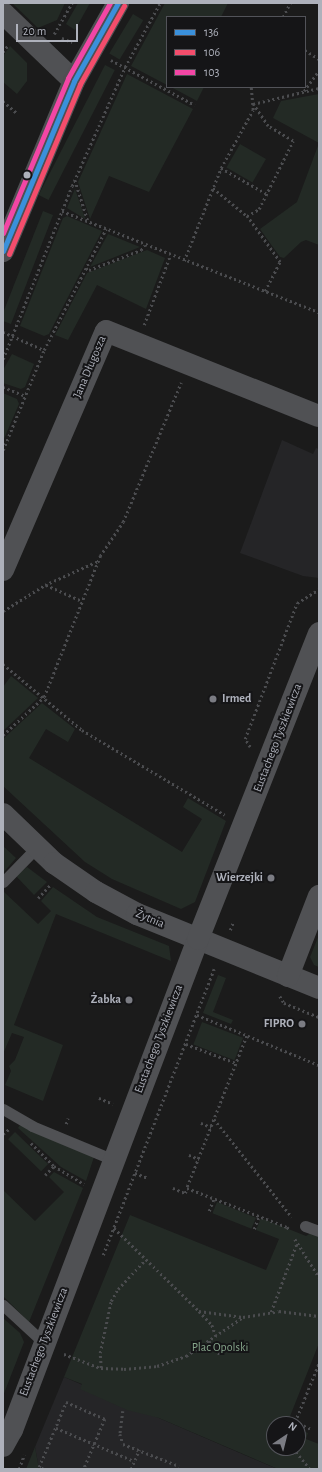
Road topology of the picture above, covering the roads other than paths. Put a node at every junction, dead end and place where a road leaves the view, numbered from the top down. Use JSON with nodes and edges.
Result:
{"nodes":[{"id":1,"x":118,"y":3,"type":"edge"},
{"id":2,"x":3,"y":13,"type":"edge"},
{"id":3,"x":74,"y":81,"type":"junction"},
{"id":4,"x":3,"y":251,"type":"edge"},
{"id":5,"x":319,"y":416,"type":"edge"},
{"id":6,"x":3,"y":570,"type":"edge"},
{"id":7,"x":319,"y":633,"type":"edge"},
{"id":8,"x":3,"y":814,"type":"edge"},
{"id":9,"x":37,"y":847,"type":"junction"},
{"id":10,"x":3,"y":882,"type":"edge"},
{"id":11,"x":319,"y":896,"type":"edge"},
{"id":12,"x":198,"y":938,"type":"junction"},
{"id":13,"x":288,"y":976,"type":"junction"},
{"id":14,"x":319,"y":988,"type":"edge"},
{"id":15,"x":3,"y":1109,"type":"edge"},
{"id":16,"x":114,"y":1160,"type":"junction"},
{"id":17,"x":300,"y":1224,"type":"road end"},
{"id":18,"x":319,"y":1231,"type":"edge"},
{"id":19,"x":3,"y":1305,"type":"edge"},
{"id":20,"x":44,"y":1343,"type":"junction"},
{"id":21,"x":3,"y":1446,"type":"edge"}],
"edges":[{"from":1,"to":3,"type":"street"},
{"from":2,"to":3,"type":"street"},
{"from":3,"to":4,"type":"street"},
{"from":5,"to":6,"type":"street","name":"Jana Długosza"},
{"from":7,"to":12,"type":"street","name":"Eustachego Tyszkiewicza"},
{"from":8,"to":9,"type":"street","name":"Żytnia"},
{"from":9,"to":10,"type":"lane"},
{"from":9,"to":12,"type":"street","name":"Żytnia"},
{"from":11,"to":13,"type":"street"},
{"from":12,"to":13,"type":"street","name":"Żytnia"},
{"from":12,"to":16,"type":"street","name":"Eustachego Tyszkiewicza"},
{"from":13,"to":14,"type":"street","name":"Żytnia"},
{"from":15,"to":16,"type":"lane"},
{"from":16,"to":20,"type":"street","name":"Eustachego Tyszkiewicza"},
{"from":17,"to":18,"type":"lane"},
{"from":19,"to":20,"type":"lane"},
{"from":20,"to":21,"type":"street","name":"Eustachego Tyszkiewicza"}]}
